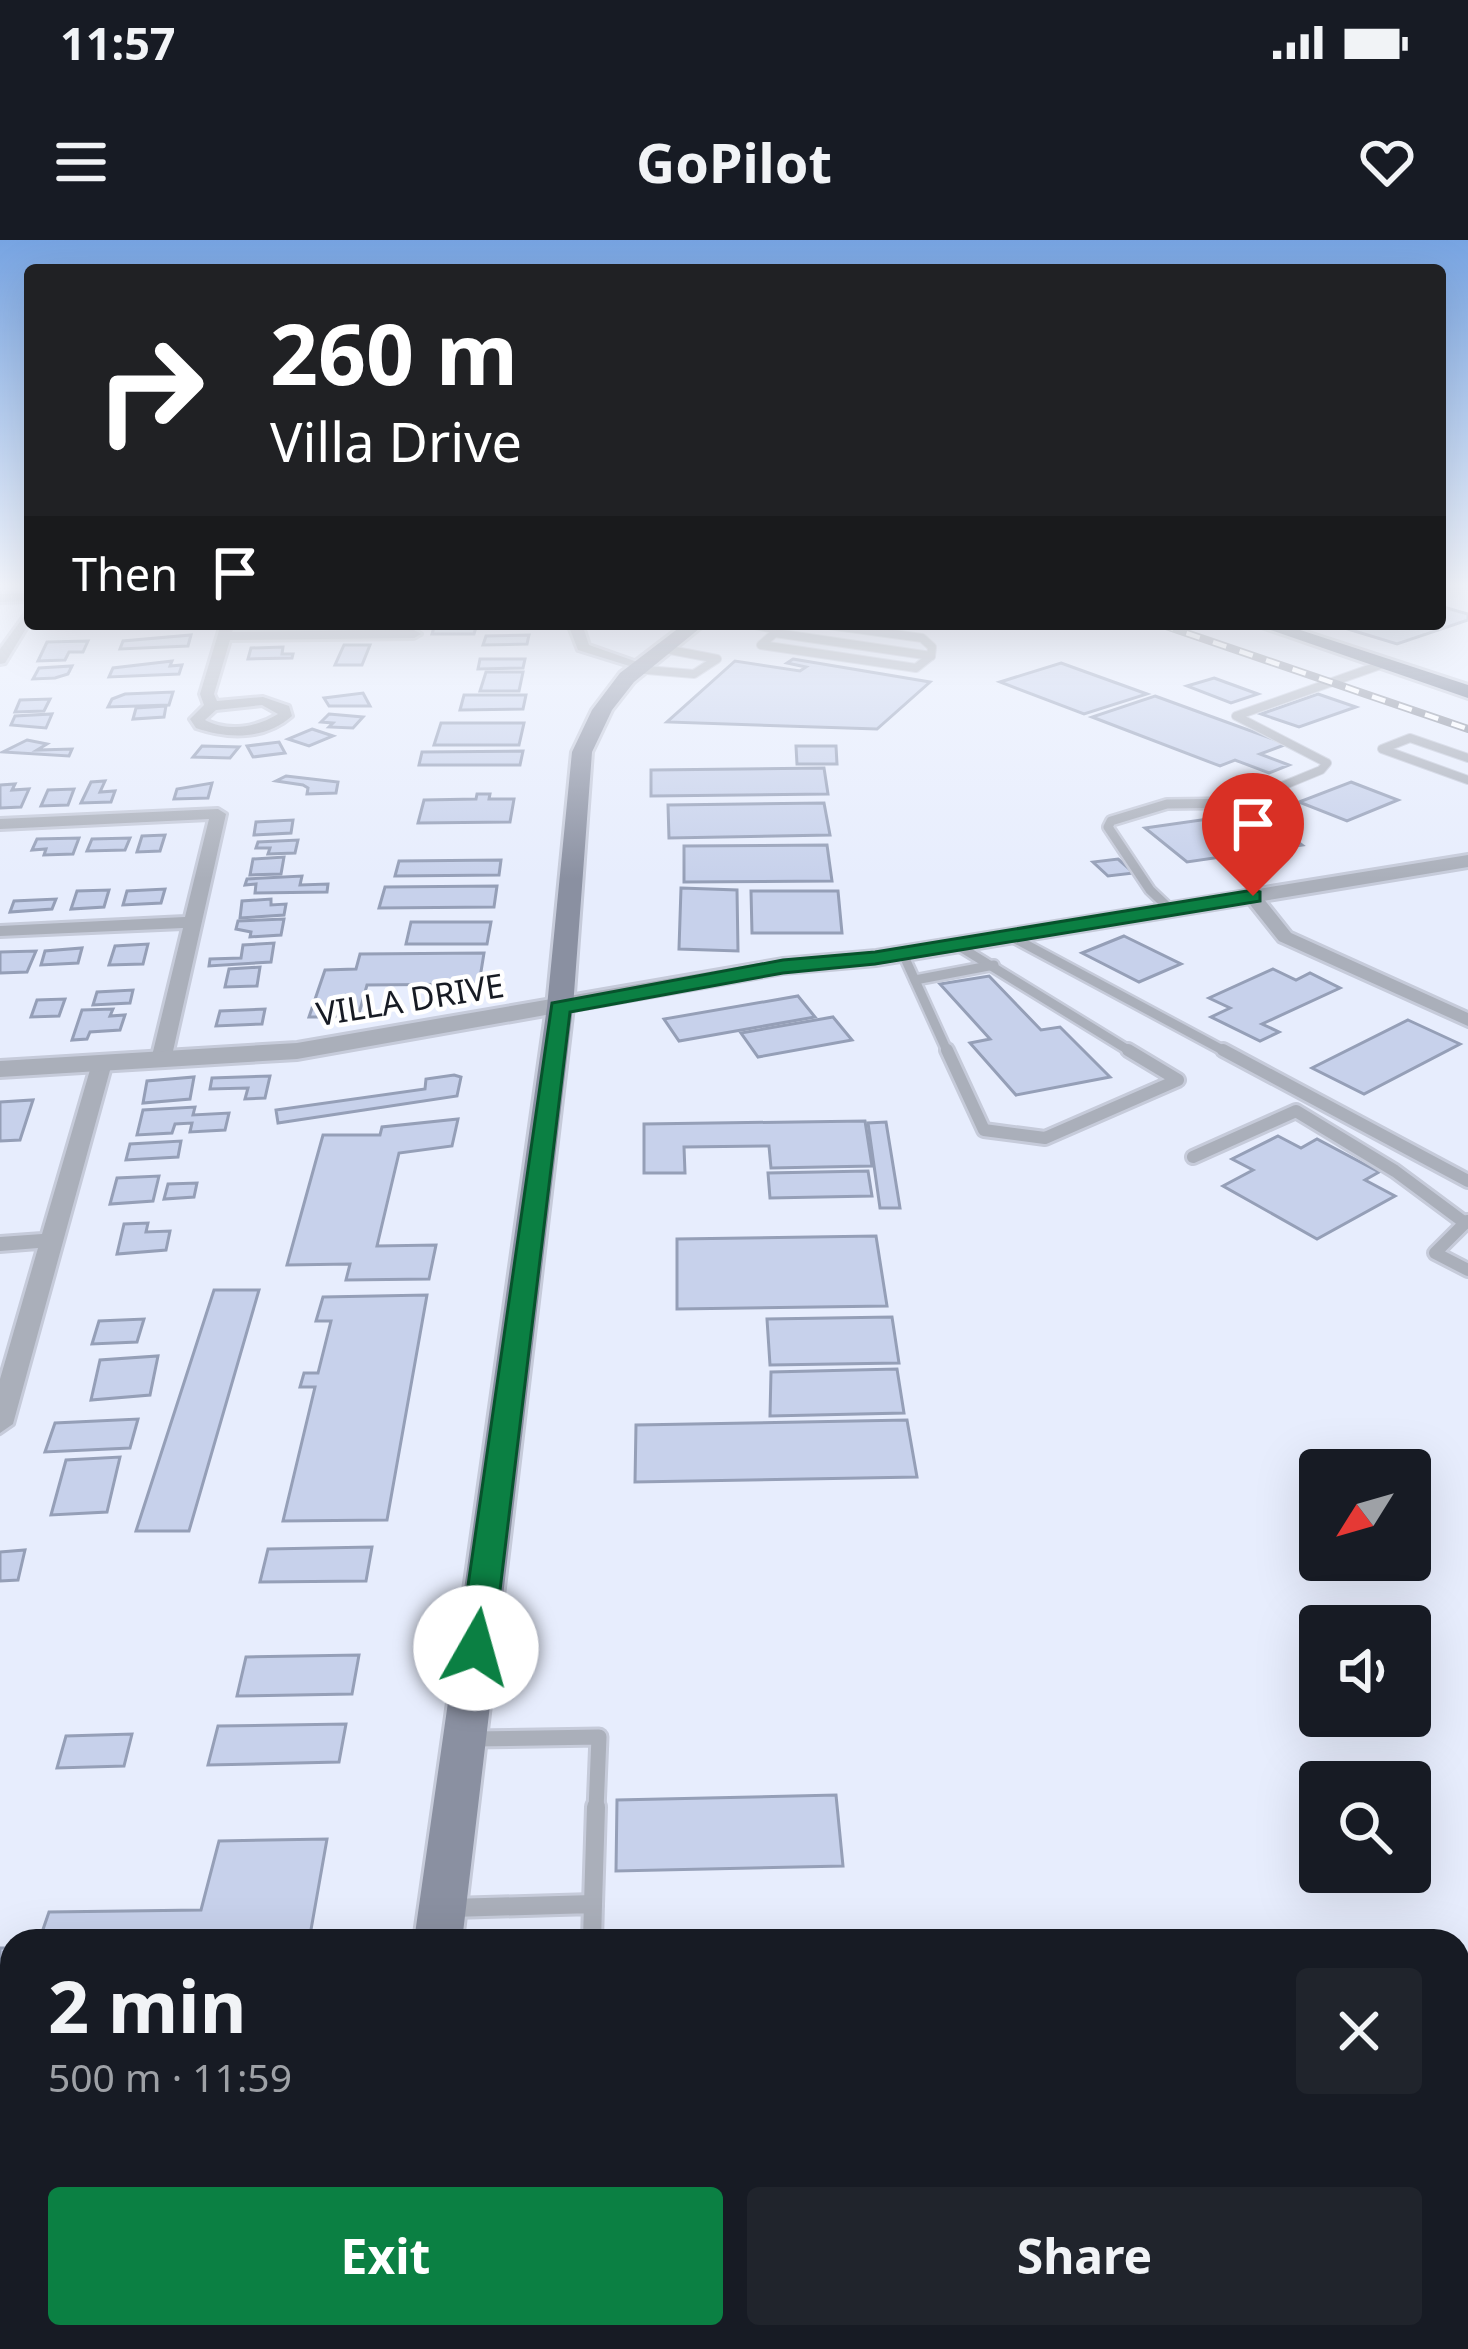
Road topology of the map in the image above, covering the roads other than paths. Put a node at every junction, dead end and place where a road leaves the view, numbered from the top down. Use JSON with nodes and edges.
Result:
{"nodes":[{"id":1,"x":211,"y":682,"type":"edge"},
{"id":2,"x":625,"y":682,"type":"edge"},
{"id":3,"x":1332,"y":682,"type":"edge"},
{"id":4,"x":1439,"y":682,"type":"edge"},
{"id":5,"x":1468,"y":692,"type":"edge"},
{"id":6,"x":212,"y":706,"type":"junction"},
{"id":7,"x":1468,"y":758,"type":"edge"},
{"id":8,"x":1468,"y":780,"type":"edge"},
{"id":9,"x":0,"y":824,"type":"edge"},
{"id":10,"x":1468,"y":861,"type":"edge"},
{"id":11,"x":1253,"y":896,"type":"junction"},
{"id":12,"x":1172,"y":910,"type":"junction"},
{"id":13,"x":192,"y":922,"type":"junction"},
{"id":14,"x":0,"y":931,"type":"edge"},
{"id":15,"x":1010,"y":936,"type":"junction"},
{"id":16,"x":957,"y":945,"type":"junction"},
{"id":17,"x":903,"y":953,"type":"junction"},
{"id":18,"x":994,"y":965,"type":"junction"},
{"id":19,"x":915,"y":980,"type":"junction"},
{"id":20,"x":560,"y":1007,"type":"junction"},
{"id":21,"x":1468,"y":1020,"type":"edge"},
{"id":22,"x":161,"y":1060,"type":"junction"},
{"id":23,"x":102,"y":1064,"type":"junction"},
{"id":24,"x":0,"y":1069,"type":"edge"},
{"id":25,"x":1316,"y":1100,"type":"junction"},
{"id":26,"x":1296,"y":1111,"type":"junction"},
{"id":27,"x":1417,"y":1155,"type":"junction"},
{"id":28,"x":1193,"y":1156,"type":"dead end"},
{"id":29,"x":1394,"y":1171,"type":"junction"},
{"id":30,"x":1468,"y":1181,"type":"edge"},
{"id":31,"x":1466,"y":1222,"type":"edge"},
{"id":32,"x":51,"y":1240,"type":"junction"},
{"id":33,"x":0,"y":1244,"type":"edge"},
{"id":34,"x":1468,"y":1270,"type":"edge"},
{"id":35,"x":0,"y":1424,"type":"edge"},
{"id":36,"x":464,"y":1739,"type":"junction"},
{"id":37,"x":593,"y":1904,"type":"junction"},
{"id":38,"x":440,"y":1924,"type":"edge"},
{"id":39,"x":592,"y":1929,"type":"edge"}],
"edges":[{"from":1,"to":6,"type":"street"},
{"from":2,"to":20,"type":"main road"},
{"from":3,"to":12,"type":"lane"},
{"from":4,"to":5,"type":"main road"},
{"from":6,"to":6,"type":"street"},
{"from":7,"to":8,"type":"lane"},
{"from":9,"to":13,"type":"street"},
{"from":10,"to":11,"type":"street","name":"VILLA DRIVE"},
{"from":11,"to":12,"type":"street","name":"VILLA DRIVE"},
{"from":11,"to":21,"type":"street"},
{"from":12,"to":15,"type":"street","name":"VILLA DRIVE"},
{"from":13,"to":14,"type":"street"},
{"from":13,"to":22,"type":"street"},
{"from":15,"to":16,"type":"street","name":"VILLA DRIVE"},
{"from":15,"to":25,"type":"lane"},
{"from":16,"to":17,"type":"street","name":"VILLA DRIVE"},
{"from":16,"to":18,"type":"lane"},
{"from":17,"to":19,"type":"lane"},
{"from":17,"to":20,"type":"street","name":"VILLA DRIVE"},
{"from":18,"to":19,"type":"lane"},
{"from":18,"to":19,"type":"lane"},
{"from":20,"to":22,"type":"street","name":"VILLA DRIVE"},
{"from":20,"to":36,"type":"main road"},
{"from":22,"to":23,"type":"street","name":"VILLA DRIVE"},
{"from":23,"to":24,"type":"street","name":"VILLA DRIVE"},
{"from":23,"to":32,"type":"street"},
{"from":25,"to":26,"type":"lane"},
{"from":25,"to":27,"type":"lane"},
{"from":26,"to":28,"type":"lane"},
{"from":26,"to":29,"type":"lane"},
{"from":27,"to":29,"type":"lane"},
{"from":27,"to":30,"type":"lane"},
{"from":29,"to":31,"type":"lane"},
{"from":31,"to":34,"type":"lane"},
{"from":32,"to":33,"type":"street"},
{"from":32,"to":35,"type":"street"},
{"from":36,"to":37,"type":"lane"},
{"from":36,"to":38,"type":"main road"},
{"from":37,"to":38,"type":"lane"},
{"from":37,"to":39,"type":"lane"}]}
